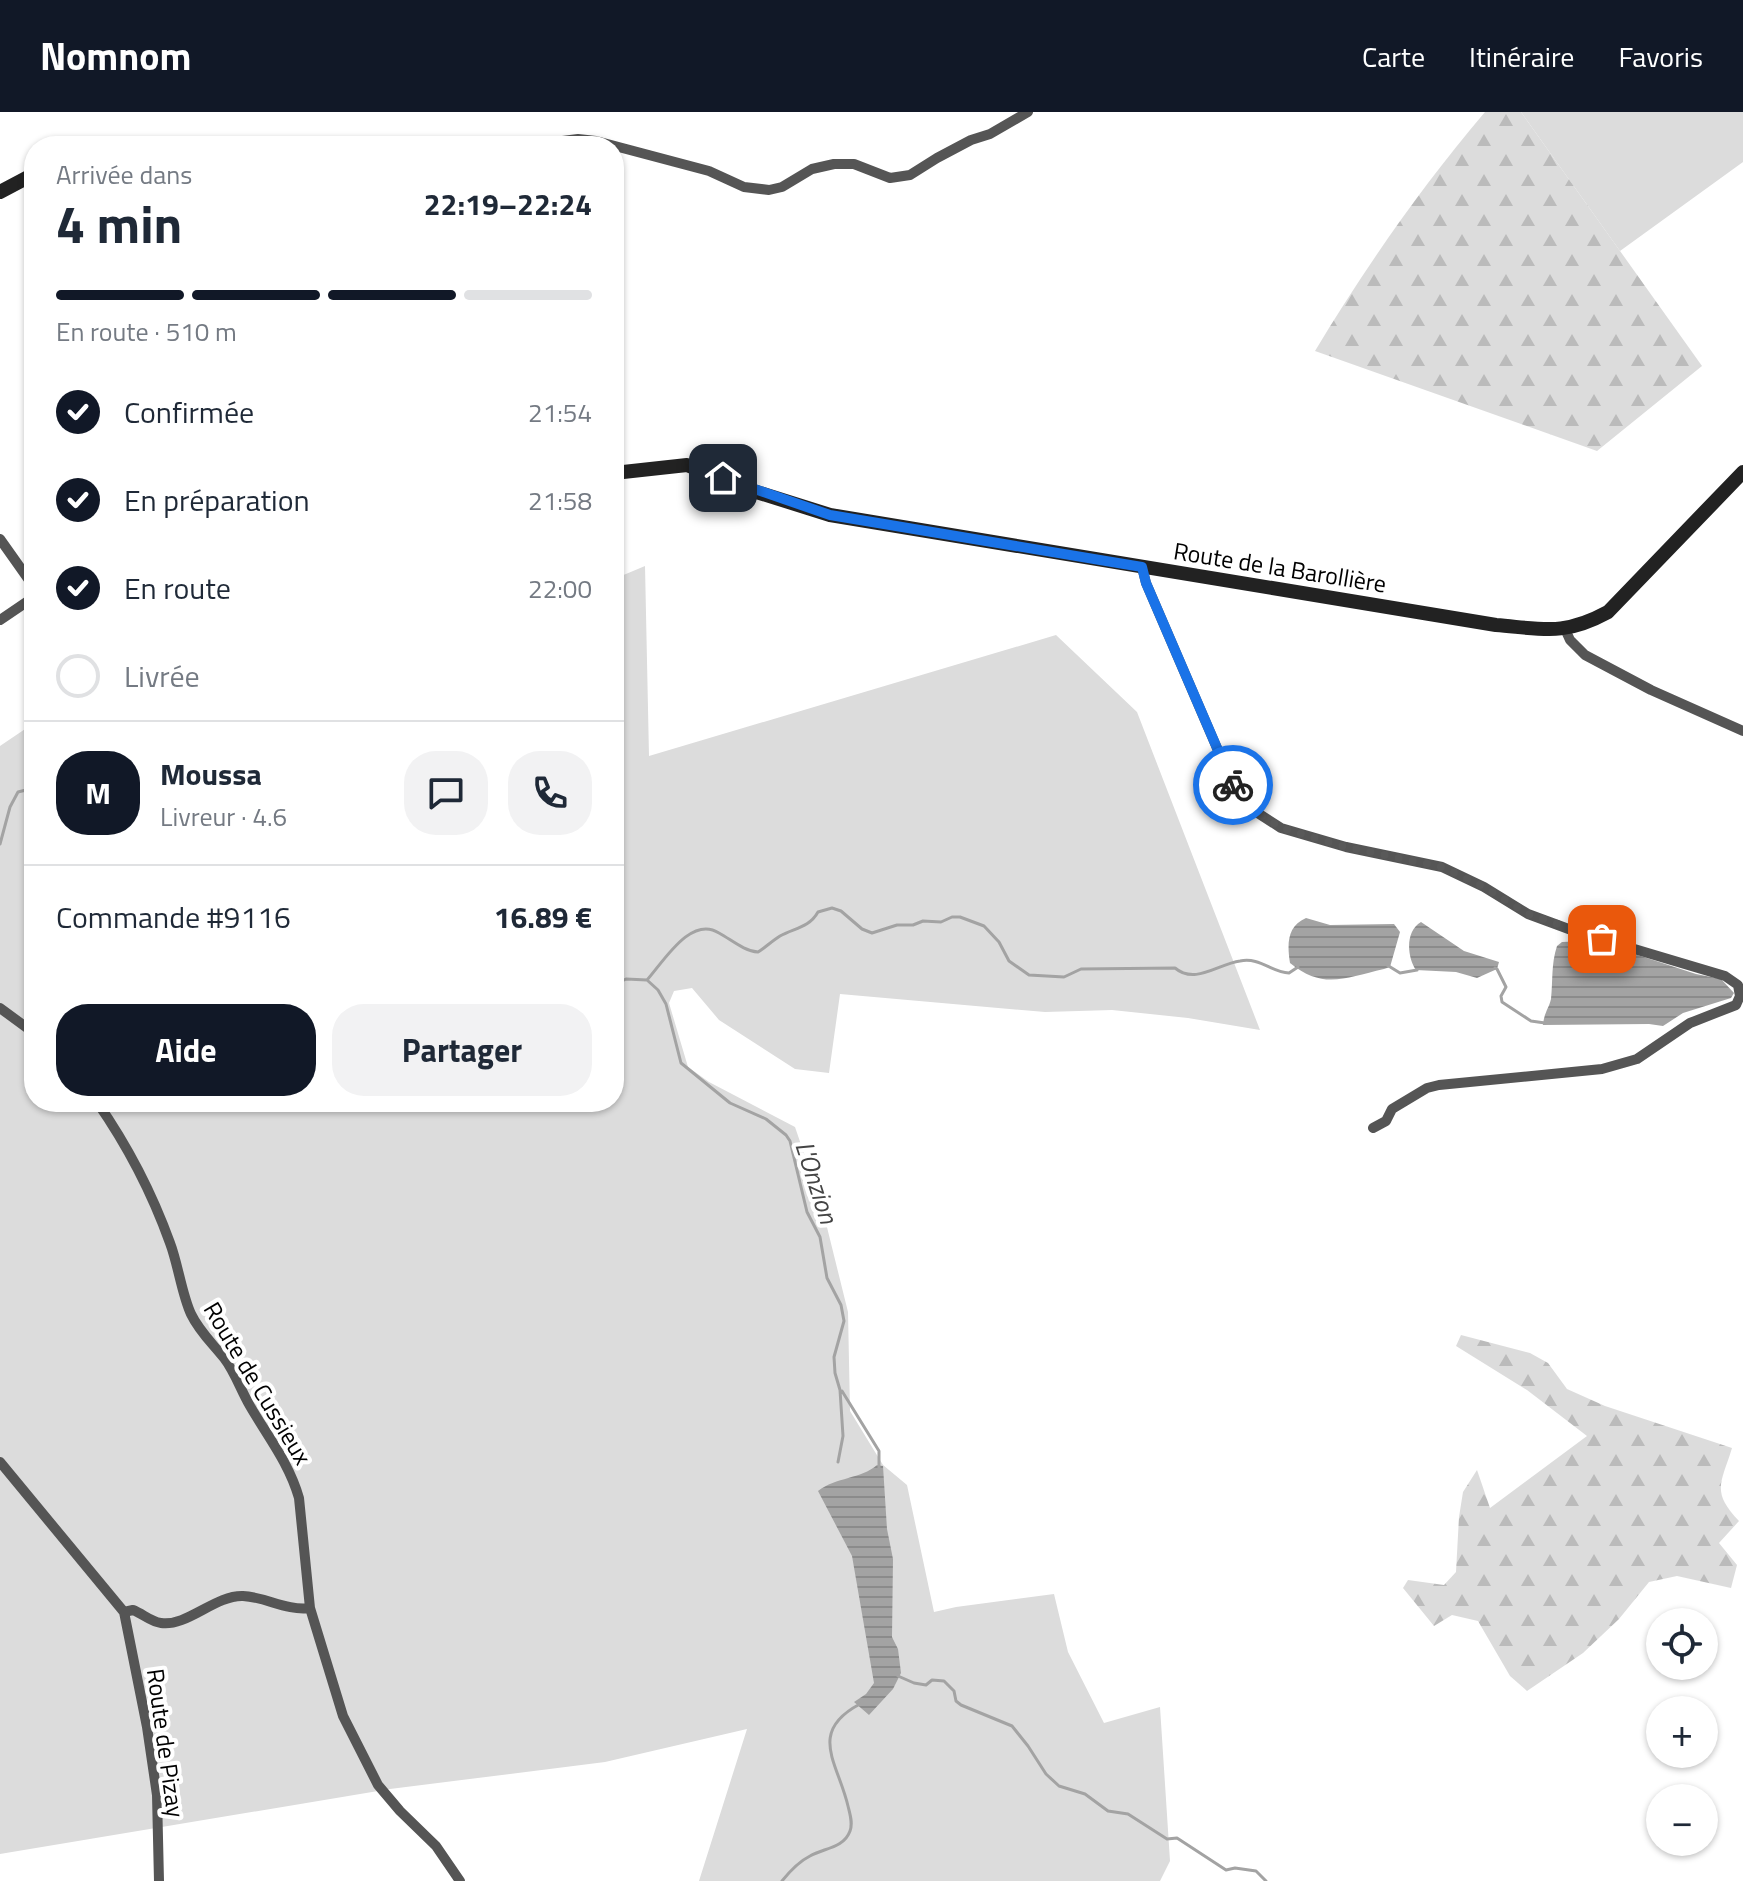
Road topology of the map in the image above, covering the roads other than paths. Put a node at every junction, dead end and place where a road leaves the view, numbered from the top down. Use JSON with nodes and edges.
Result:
{"nodes":[{"id":1,"x":1028,"y":112,"type":"edge"},
{"id":2,"x":624,"y":148,"type":"edge"},
{"id":3,"x":24,"y":179,"type":"edge"},
{"id":4,"x":0,"y":192,"type":"edge"},
{"id":5,"x":624,"y":472,"type":"edge"},
{"id":6,"x":1743,"y":472,"type":"edge"},
{"id":7,"x":0,"y":539,"type":"edge"},
{"id":8,"x":1142,"y":567,"type":"junction"},
{"id":9,"x":24,"y":573,"type":"edge"},
{"id":10,"x":24,"y":604,"type":"edge"},
{"id":11,"x":0,"y":620,"type":"edge"},
{"id":12,"x":1565,"y":629,"type":"junction"},
{"id":13,"x":1743,"y":731,"type":"edge"},
{"id":14,"x":0,"y":1008,"type":"edge"},
{"id":15,"x":24,"y":1026,"type":"edge"},
{"id":16,"x":103,"y":1112,"type":"edge"},
{"id":17,"x":1373,"y":1128,"type":"dead end"},
{"id":18,"x":0,"y":1462,"type":"edge"},
{"id":19,"x":310,"y":1608,"type":"junction"},
{"id":20,"x":124,"y":1612,"type":"junction"},
{"id":21,"x":159,"y":1881,"type":"edge"},
{"id":22,"x":460,"y":1881,"type":"edge"}],
"edges":[{"from":1,"to":2,"type":"street"},
{"from":3,"to":4,"type":"main road"},
{"from":5,"to":8,"type":"main road","name":"Route de la Barollière"},
{"from":6,"to":12,"type":"main road","name":"Route de la Barollière"},
{"from":7,"to":9,"type":"street"},
{"from":8,"to":12,"type":"main road","name":"Route de la Barollière"},
{"from":8,"to":17,"type":"street"},
{"from":10,"to":11,"type":"street"},
{"from":12,"to":13,"type":"street"},
{"from":14,"to":15,"type":"street"},
{"from":16,"to":19,"type":"street","name":"Route de Cussieux"},
{"from":18,"to":20,"type":"street"},
{"from":19,"to":20,"type":"street"},
{"from":19,"to":22,"type":"street","name":"Route de Cussieux"},
{"from":20,"to":21,"type":"street","name":"Route de Pizay"}]}
